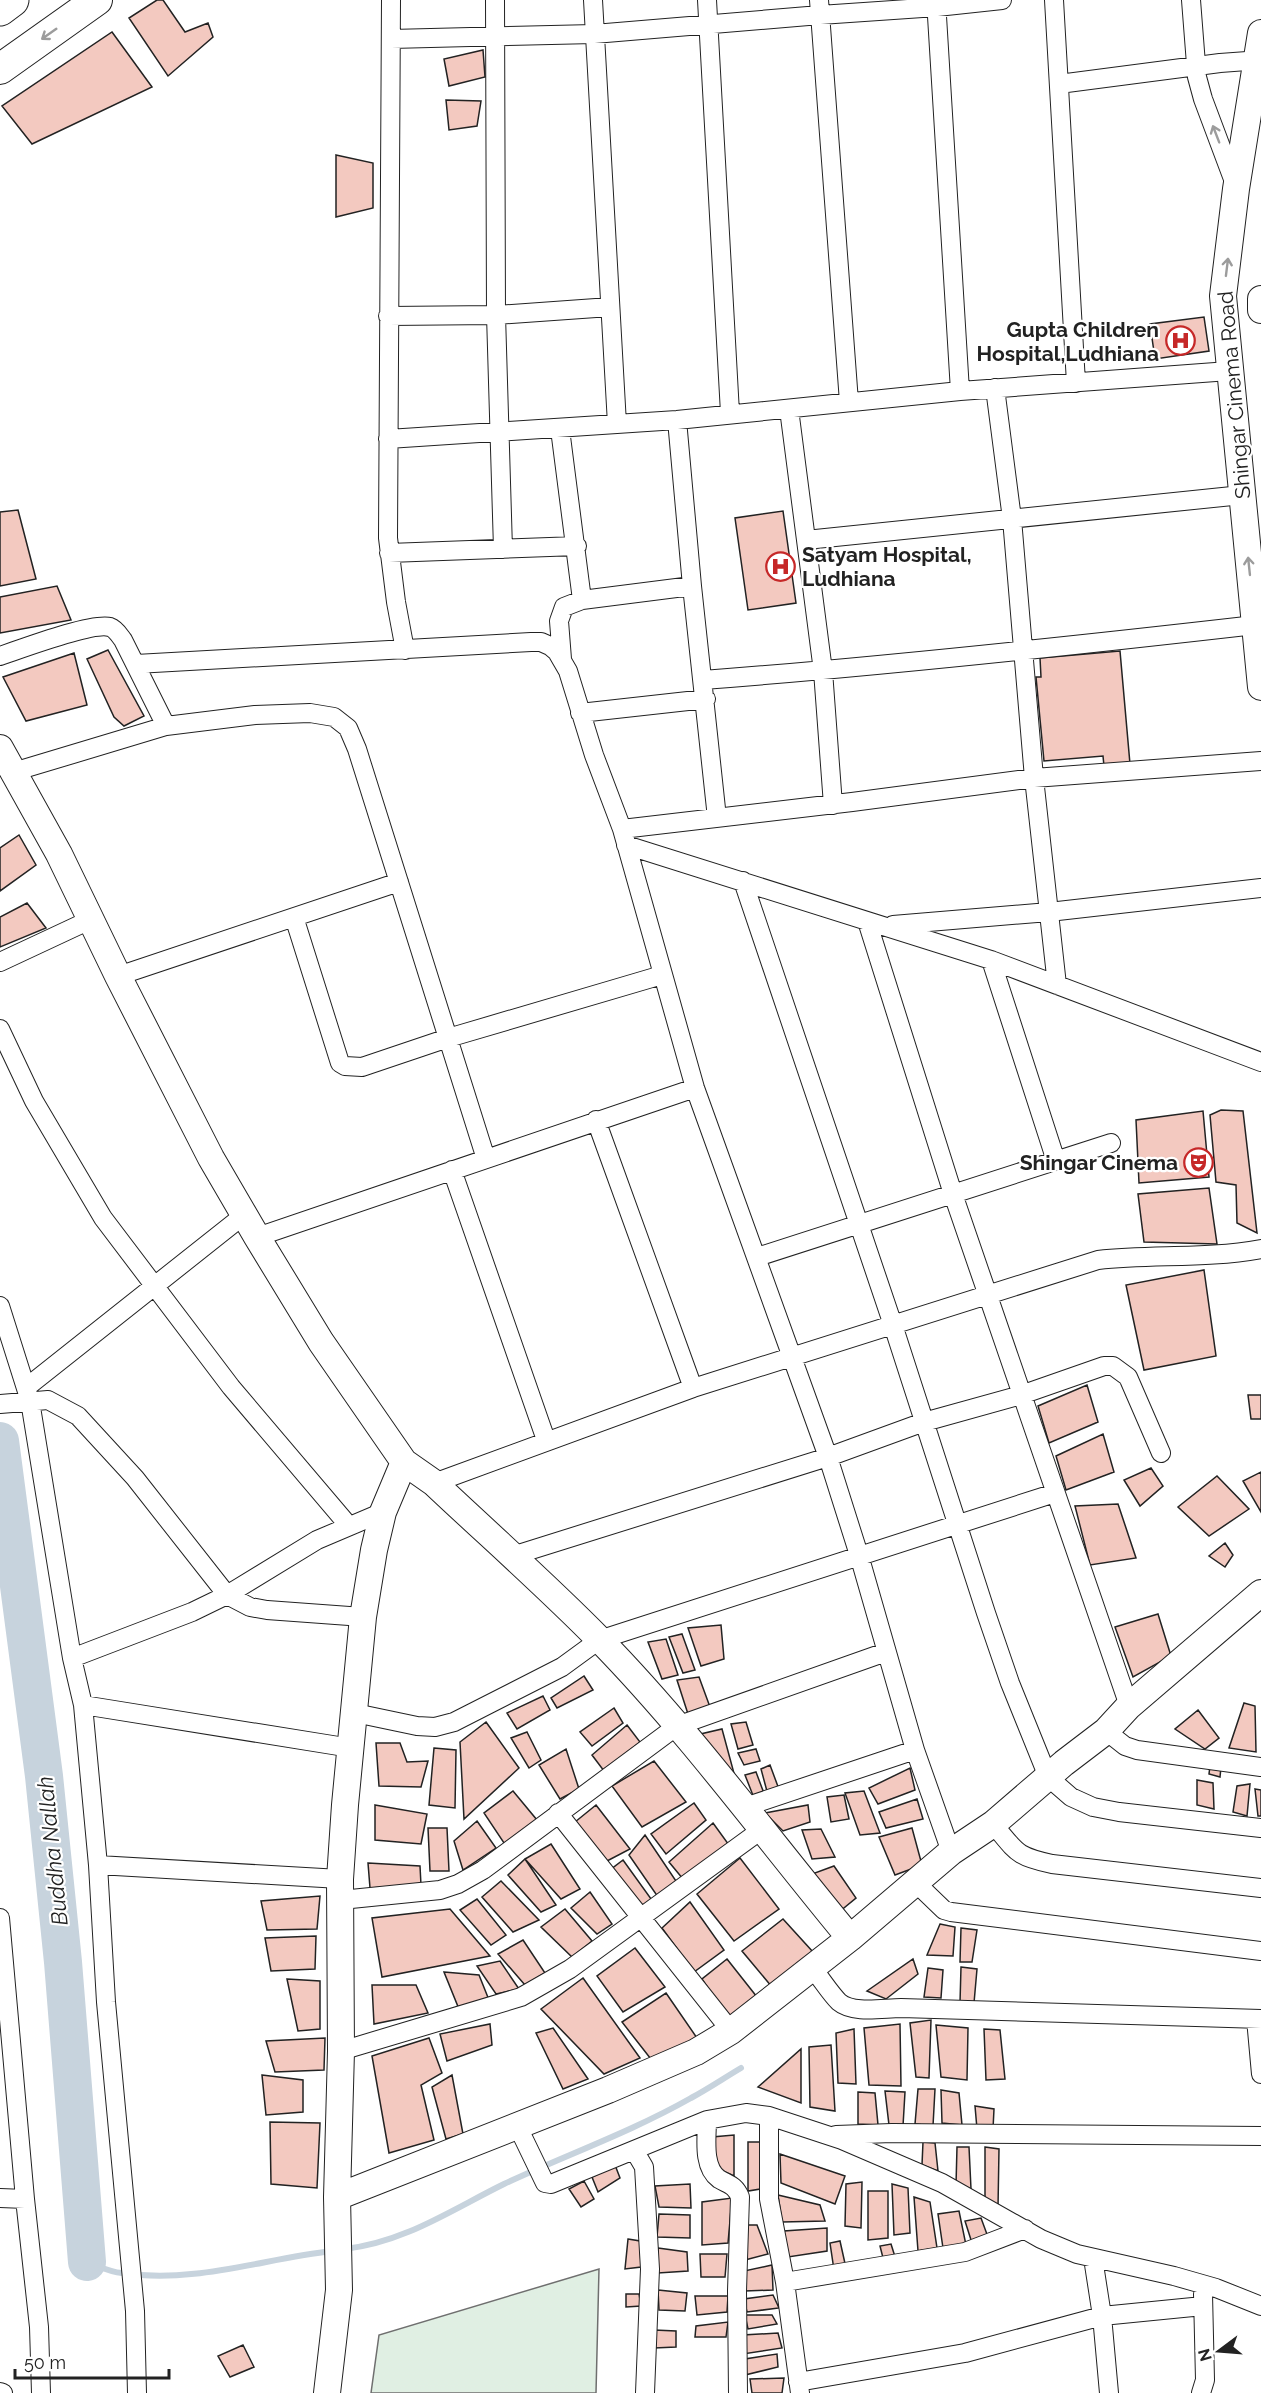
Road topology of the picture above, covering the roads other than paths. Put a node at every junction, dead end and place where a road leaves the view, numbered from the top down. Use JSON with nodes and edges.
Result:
{"nodes":[{"id":1,"x":12,"y":0,"type":"edge"},
{"id":2,"x":97,"y":0,"type":"edge"},
{"id":3,"x":391,"y":0,"type":"edge"},
{"id":4,"x":495,"y":0,"type":"edge"},
{"id":5,"x":593,"y":0,"type":"edge"},
{"id":6,"x":707,"y":0,"type":"edge"},
{"id":7,"x":1002,"y":0,"type":"edge"},
{"id":8,"x":1054,"y":0,"type":"edge"},
{"id":9,"x":1191,"y":0,"type":"edge"},
{"id":10,"x":936,"y":4,"type":"edge"},
{"id":11,"x":820,"y":7,"type":"edge"},
{"id":12,"x":0,"y":9,"type":"edge"},
{"id":13,"x":710,"y":25,"type":"junction"},
{"id":14,"x":1261,"y":33,"type":"edge"},
{"id":15,"x":594,"y":34,"type":"junction"},
{"id":16,"x":496,"y":37,"type":"junction"},
{"id":17,"x":391,"y":39,"type":"junction"},
{"id":18,"x":1259,"y":60,"type":"edge"},
{"id":19,"x":1195,"y":67,"type":"junction"},
{"id":20,"x":0,"y":69,"type":"edge"},
{"id":21,"x":1059,"y":84,"type":"junction"},
{"id":22,"x":1236,"y":189,"type":"junction"},
{"id":23,"x":1261,"y":299,"type":"edge"},
{"id":24,"x":610,"y":308,"type":"junction"},
{"id":25,"x":1261,"y":310,"type":"edge"},
{"id":26,"x":496,"y":315,"type":"junction"},
{"id":27,"x":388,"y":316,"type":"junction"},
{"id":28,"x":1229,"y":371,"type":"junction"},
{"id":29,"x":1076,"y":383,"type":"junction"},
{"id":30,"x":994,"y":388,"type":"junction"},
{"id":31,"x":960,"y":391,"type":"junction"},
{"id":32,"x":849,"y":402,"type":"junction"},
{"id":33,"x":789,"y":409,"type":"junction"},
{"id":34,"x":730,"y":413,"type":"junction"},
{"id":35,"x":677,"y":420,"type":"junction"},
{"id":36,"x":617,"y":424,"type":"junction"},
{"id":37,"x":560,"y":429,"type":"junction"},
{"id":38,"x":499,"y":433,"type":"junction"},
{"id":39,"x":388,"y":439,"type":"junction"},
{"id":40,"x":1242,"y":495,"type":"junction"},
{"id":41,"x":1012,"y":519,"type":"junction"},
{"id":42,"x":806,"y":540,"type":"junction"},
{"id":43,"x":577,"y":546,"type":"junction"},
{"id":44,"x":503,"y":549,"type":"junction"},
{"id":45,"x":389,"y":553,"type":"junction"},
{"id":46,"x":692,"y":586,"type":"junction"},
{"id":47,"x":582,"y":600,"type":"junction"},
{"id":48,"x":1256,"y":611,"type":"edge"},
{"id":49,"x":405,"y":650,"type":"junction"},
{"id":50,"x":1023,"y":651,"type":"junction"},
{"id":51,"x":0,"y":656,"type":"edge"},
{"id":52,"x":562,"y":659,"type":"junction"},
{"id":53,"x":136,"y":664,"type":"junction"},
{"id":54,"x":823,"y":671,"type":"junction"},
{"id":55,"x":704,"y":680,"type":"junction"},
{"id":56,"x":1261,"y":687,"type":"edge"},
{"id":57,"x":705,"y":699,"type":"junction"},
{"id":58,"x":580,"y":713,"type":"junction"},
{"id":59,"x":166,"y":726,"type":"junction"},
{"id":60,"x":0,"y":748,"type":"edge"},
{"id":61,"x":1261,"y":761,"type":"edge"},
{"id":62,"x":14,"y":772,"type":"junction"},
{"id":63,"x":1034,"y":778,"type":"junction"},
{"id":64,"x":833,"y":805,"type":"junction"},
{"id":65,"x":717,"y":818,"type":"junction"},
{"id":66,"x":624,"y":837,"type":"junction"},
{"id":67,"x":743,"y":881,"type":"junction"},
{"id":68,"x":399,"y":882,"type":"junction"},
{"id":69,"x":1261,"y":888,"type":"edge"},
{"id":70,"x":1049,"y":912,"type":"junction"},
{"id":71,"x":294,"y":917,"type":"junction"},
{"id":72,"x":92,"y":919,"type":"junction"},
{"id":73,"x":875,"y":923,"type":"junction"},
{"id":74,"x":991,"y":960,"type":"junction"},
{"id":75,"x":0,"y":962,"type":"edge"},
{"id":76,"x":118,"y":975,"type":"junction"},
{"id":77,"x":662,"y":975,"type":"junction"},
{"id":78,"x":1057,"y":985,"type":"junction"},
{"id":79,"x":0,"y":1029,"type":"edge"},
{"id":80,"x":448,"y":1038,"type":"junction"},
{"id":81,"x":1261,"y":1062,"type":"edge"},
{"id":82,"x":695,"y":1088,"type":"junction"},
{"id":83,"x":596,"y":1120,"type":"junction"},
{"id":84,"x":1111,"y":1143,"type":"dead end"},
{"id":85,"x":486,"y":1159,"type":"junction"},
{"id":86,"x":1056,"y":1161,"type":"junction"},
{"id":87,"x":452,"y":1170,"type":"junction"},
{"id":88,"x":953,"y":1194,"type":"junction"},
{"id":89,"x":244,"y":1215,"type":"junction"},
{"id":90,"x":858,"y":1224,"type":"junction"},
{"id":91,"x":256,"y":1237,"type":"junction"},
{"id":92,"x":1261,"y":1249,"type":"edge"},
{"id":93,"x":757,"y":1257,"type":"junction"},
{"id":94,"x":154,"y":1286,"type":"junction"},
{"id":95,"x":988,"y":1294,"type":"junction"},
{"id":96,"x":0,"y":1306,"type":"edge"},
{"id":97,"x":893,"y":1325,"type":"junction"},
{"id":98,"x":793,"y":1355,"type":"junction"},
{"id":99,"x":693,"y":1388,"type":"junction"},
{"id":100,"x":1021,"y":1395,"type":"junction"},
{"id":101,"x":25,"y":1396,"type":"junction"},
{"id":102,"x":0,"y":1404,"type":"edge"},
{"id":103,"x":924,"y":1422,"type":"junction"},
{"id":104,"x":546,"y":1440,"type":"junction"},
{"id":105,"x":1161,"y":1453,"type":"dead end"},
{"id":106,"x":828,"y":1457,"type":"junction"},
{"id":107,"x":404,"y":1462,"type":"junction"},
{"id":108,"x":434,"y":1483,"type":"junction"},
{"id":109,"x":1055,"y":1493,"type":"junction"},
{"id":110,"x":383,"y":1512,"type":"junction"},
{"id":111,"x":957,"y":1524,"type":"junction"},
{"id":112,"x":349,"y":1526,"type":"junction"},
{"id":113,"x":860,"y":1555,"type":"junction"},
{"id":114,"x":512,"y":1556,"type":"junction"},
{"id":115,"x":1261,"y":1593,"type":"edge"},
{"id":116,"x":227,"y":1595,"type":"junction"},
{"id":117,"x":363,"y":1617,"type":"junction"},
{"id":118,"x":599,"y":1640,"type":"junction"},
{"id":119,"x":886,"y":1652,"type":"junction"},
{"id":120,"x":72,"y":1658,"type":"junction"},
{"id":121,"x":83,"y":1705,"type":"junction"},
{"id":122,"x":1129,"y":1706,"type":"junction"},
{"id":123,"x":355,"y":1713,"type":"junction"},
{"id":124,"x":677,"y":1726,"type":"junction"},
{"id":125,"x":1115,"y":1738,"type":"junction"},
{"id":126,"x":351,"y":1748,"type":"junction"},
{"id":127,"x":915,"y":1750,"type":"junction"},
{"id":128,"x":1261,"y":1767,"type":"edge"},
{"id":129,"x":1053,"y":1781,"type":"junction"},
{"id":130,"x":745,"y":1807,"type":"junction"},
{"id":131,"x":558,"y":1813,"type":"junction"},
{"id":132,"x":1261,"y":1828,"type":"edge"},
{"id":133,"x":997,"y":1829,"type":"junction"},
{"id":134,"x":760,"y":1830,"type":"junction"},
{"id":135,"x":951,"y":1852,"type":"junction"},
{"id":136,"x":98,"y":1865,"type":"junction"},
{"id":137,"x":1261,"y":1888,"type":"edge"},
{"id":138,"x":922,"y":1889,"type":"junction"},
{"id":139,"x":340,"y":1890,"type":"junction"},
{"id":140,"x":643,"y":1917,"type":"junction"},
{"id":141,"x":0,"y":1918,"type":"edge"},
{"id":142,"x":850,"y":1938,"type":"junction"},
{"id":143,"x":1261,"y":1951,"type":"edge"},
{"id":144,"x":819,"y":1976,"type":"junction"},
{"id":145,"x":1258,"y":2019,"type":"edge"},
{"id":146,"x":731,"y":2031,"type":"junction"},
{"id":147,"x":341,"y":2050,"type":"junction"},
{"id":148,"x":1261,"y":2074,"type":"edge"},
{"id":149,"x":769,"y":2116,"type":"junction"},
{"id":150,"x":707,"y":2120,"type":"junction"},
{"id":151,"x":517,"y":2125,"type":"junction"},
{"id":152,"x":828,"y":2135,"type":"junction"},
{"id":153,"x":1261,"y":2136,"type":"edge"},
{"id":154,"x":634,"y":2150,"type":"junction"},
{"id":155,"x":338,"y":2197,"type":"junction"},
{"id":156,"x":0,"y":2198,"type":"edge"},
{"id":157,"x":25,"y":2199,"type":"junction"},
{"id":158,"x":1025,"y":2229,"type":"junction"},
{"id":159,"x":1093,"y":2258,"type":"junction"},
{"id":160,"x":785,"y":2282,"type":"junction"},
{"id":161,"x":1203,"y":2285,"type":"junction"},
{"id":162,"x":1203,"y":2306,"type":"junction"},
{"id":163,"x":1261,"y":2306,"type":"edge"},
{"id":164,"x":1102,"y":2316,"type":"junction"},
{"id":165,"x":799,"y":2387,"type":"edge"},
{"id":166,"x":41,"y":2393,"type":"edge"},
{"id":167,"x":137,"y":2393,"type":"edge"},
{"id":168,"x":327,"y":2393,"type":"edge"},
{"id":169,"x":645,"y":2393,"type":"edge"},
{"id":170,"x":738,"y":2393,"type":"edge"},
{"id":171,"x":1109,"y":2393,"type":"edge"},
{"id":172,"x":1201,"y":2393,"type":"edge"}],
"edges":[{"from":1,"to":12,"type":"highway"},
{"from":2,"to":20,"type":"main road","one_way":true},
{"from":3,"to":17,"type":"street"},
{"from":4,"to":16,"type":"street"},
{"from":5,"to":15,"type":"street"},
{"from":6,"to":13,"type":"street"},
{"from":7,"to":10,"type":"street"},
{"from":8,"to":21,"type":"street"},
{"from":9,"to":19,"type":"street"},
{"from":10,"to":11,"type":"street"},
{"from":10,"to":31,"type":"street"},
{"from":11,"to":13,"type":"street"},
{"from":11,"to":32,"type":"street"},
{"from":13,"to":15,"type":"street"},
{"from":13,"to":34,"type":"street"},
{"from":14,"to":18,"type":"street","name":"Shingar Cinema Road"},
{"from":15,"to":16,"type":"street"},
{"from":15,"to":24,"type":"street"},
{"from":16,"to":17,"type":"street"},
{"from":16,"to":26,"type":"street"},
{"from":17,"to":27,"type":"street"},
{"from":18,"to":19,"type":"street"},
{"from":18,"to":22,"type":"street","name":"Shingar Cinema Road"},
{"from":19,"to":21,"type":"street"},
{"from":22,"to":19,"type":"street","one_way":true},
{"from":21,"to":29,"type":"street"},
{"from":28,"to":22,"type":"street","name":"Shingar Cinema Road","one_way":true},
{"from":23,"to":25,"type":"street","name":"Shingar Cinema Road"},
{"from":24,"to":26,"type":"street"},
{"from":24,"to":36,"type":"street"},
{"from":26,"to":27,"type":"street"},
{"from":26,"to":38,"type":"street"},
{"from":27,"to":39,"type":"street"},
{"from":28,"to":29,"type":"street"},
{"from":28,"to":40,"type":"street","name":"Shingar Cinema Road"},
{"from":29,"to":30,"type":"street"},
{"from":30,"to":31,"type":"street"},
{"from":30,"to":41,"type":"street"},
{"from":31,"to":32,"type":"street"},
{"from":32,"to":33,"type":"street"},
{"from":33,"to":34,"type":"street"},
{"from":33,"to":42,"type":"street"},
{"from":34,"to":35,"type":"street"},
{"from":35,"to":36,"type":"street"},
{"from":35,"to":46,"type":"street"},
{"from":36,"to":37,"type":"street"},
{"from":37,"to":38,"type":"street"},
{"from":37,"to":43,"type":"street"},
{"from":38,"to":39,"type":"street"},
{"from":38,"to":44,"type":"street"},
{"from":39,"to":45,"type":"street"},
{"from":40,"to":41,"type":"street"},
{"from":48,"to":40,"type":"street","name":"Shingar Cinema Road","one_way":true},
{"from":41,"to":42,"type":"street"},
{"from":41,"to":50,"type":"street"},
{"from":42,"to":54,"type":"street"},
{"from":43,"to":44,"type":"street"},
{"from":43,"to":47,"type":"street"},
{"from":44,"to":45,"type":"street"},
{"from":45,"to":49,"type":"street"},
{"from":46,"to":47,"type":"street"},
{"from":46,"to":55,"type":"street"},
{"from":47,"to":52,"type":"street"},
{"from":48,"to":50,"type":"street"},
{"from":48,"to":56,"type":"street","name":"Shingar Cinema Road"},
{"from":49,"to":52,"type":"street"},
{"from":49,"to":53,"type":"street"},
{"from":50,"to":54,"type":"street"},
{"from":50,"to":63,"type":"street"},
{"from":51,"to":53,"type":"street"},
{"from":52,"to":58,"type":"street"},
{"from":53,"to":59,"type":"street"},
{"from":54,"to":55,"type":"street"},
{"from":54,"to":64,"type":"street"},
{"from":55,"to":57,"type":"street"},
{"from":57,"to":58,"type":"street"},
{"from":57,"to":65,"type":"street"},
{"from":58,"to":66,"type":"street"},
{"from":59,"to":62,"type":"street"},
{"from":59,"to":68,"type":"street"},
{"from":60,"to":62,"type":"street"},
{"from":61,"to":63,"type":"street"},
{"from":62,"to":72,"type":"street"},
{"from":63,"to":64,"type":"street"},
{"from":63,"to":70,"type":"street"},
{"from":64,"to":65,"type":"street"},
{"from":65,"to":66,"type":"street"},
{"from":66,"to":67,"type":"street"},
{"from":66,"to":77,"type":"street"},
{"from":67,"to":73,"type":"street"},
{"from":67,"to":90,"type":"street"},
{"from":68,"to":71,"type":"street"},
{"from":68,"to":80,"type":"street"},
{"from":69,"to":70,"type":"street"},
{"from":70,"to":73,"type":"street"},
{"from":70,"to":78,"type":"street"},
{"from":71,"to":76,"type":"street"},
{"from":71,"to":80,"type":"street"},
{"from":72,"to":75,"type":"street"},
{"from":72,"to":76,"type":"street"},
{"from":73,"to":74,"type":"street"},
{"from":73,"to":88,"type":"street"},
{"from":74,"to":78,"type":"street"},
{"from":74,"to":86,"type":"street"},
{"from":76,"to":89,"type":"street"},
{"from":77,"to":80,"type":"street"},
{"from":77,"to":82,"type":"street"},
{"from":78,"to":81,"type":"street"},
{"from":79,"to":94,"type":"street"},
{"from":80,"to":85,"type":"street"},
{"from":82,"to":83,"type":"street"},
{"from":82,"to":93,"type":"street"},
{"from":83,"to":85,"type":"street"},
{"from":83,"to":99,"type":"street"},
{"from":84,"to":86,"type":"street"},
{"from":85,"to":87,"type":"street"},
{"from":86,"to":88,"type":"street"},
{"from":87,"to":91,"type":"street"},
{"from":87,"to":104,"type":"street"},
{"from":88,"to":90,"type":"street"},
{"from":88,"to":95,"type":"street"},
{"from":89,"to":91,"type":"street"},
{"from":89,"to":94,"type":"street"},
{"from":90,"to":93,"type":"street"},
{"from":90,"to":97,"type":"street"},
{"from":91,"to":107,"type":"street"},
{"from":92,"to":95,"type":"street"},
{"from":93,"to":98,"type":"street"},
{"from":94,"to":101,"type":"street"},
{"from":94,"to":112,"type":"street"},
{"from":95,"to":97,"type":"street"},
{"from":95,"to":100,"type":"street"},
{"from":96,"to":101,"type":"street"},
{"from":97,"to":98,"type":"street"},
{"from":97,"to":103,"type":"street"},
{"from":98,"to":99,"type":"street"},
{"from":98,"to":106,"type":"street"},
{"from":99,"to":104,"type":"street"},
{"from":100,"to":103,"type":"street"},
{"from":100,"to":105,"type":"street"},
{"from":100,"to":109,"type":"street"},
{"from":101,"to":102,"type":"street"},
{"from":101,"to":116,"type":"street"},
{"from":101,"to":120,"type":"street"},
{"from":103,"to":106,"type":"street"},
{"from":103,"to":111,"type":"street"},
{"from":104,"to":108,"type":"street"},
{"from":106,"to":113,"type":"street"},
{"from":106,"to":114,"type":"street"},
{"from":107,"to":108,"type":"street"},
{"from":107,"to":110,"type":"street"},
{"from":108,"to":114,"type":"street"},
{"from":109,"to":111,"type":"street"},
{"from":109,"to":122,"type":"street"},
{"from":110,"to":112,"type":"street"},
{"from":110,"to":117,"type":"street"},
{"from":111,"to":113,"type":"street"},
{"from":111,"to":129,"type":"street"},
{"from":112,"to":116,"type":"street"},
{"from":113,"to":118,"type":"street"},
{"from":113,"to":119,"type":"street"},
{"from":114,"to":118,"type":"street"},
{"from":115,"to":122,"type":"street"},
{"from":116,"to":117,"type":"street"},
{"from":116,"to":120,"type":"street"},
{"from":117,"to":123,"type":"street"},
{"from":118,"to":123,"type":"street"},
{"from":118,"to":124,"type":"street"},
{"from":119,"to":124,"type":"street"},
{"from":119,"to":127,"type":"street"},
{"from":120,"to":121,"type":"street"},
{"from":121,"to":126,"type":"street"},
{"from":121,"to":136,"type":"street"},
{"from":122,"to":125,"type":"street"},
{"from":123,"to":126,"type":"street"},
{"from":124,"to":130,"type":"street"},
{"from":124,"to":131,"type":"street"},
{"from":125,"to":128,"type":"street"},
{"from":125,"to":129,"type":"street"},
{"from":126,"to":139,"type":"street"},
{"from":127,"to":130,"type":"street"},
{"from":127,"to":135,"type":"street"},
{"from":129,"to":132,"type":"street"},
{"from":129,"to":133,"type":"street"},
{"from":130,"to":134,"type":"street"},
{"from":131,"to":139,"type":"street"},
{"from":131,"to":140,"type":"street"},
{"from":133,"to":135,"type":"street"},
{"from":133,"to":137,"type":"street"},
{"from":134,"to":140,"type":"street"},
{"from":134,"to":142,"type":"street"},
{"from":135,"to":138,"type":"street"},
{"from":136,"to":139,"type":"street"},
{"from":136,"to":167,"type":"street"},
{"from":138,"to":142,"type":"street"},
{"from":138,"to":143,"type":"street"},
{"from":139,"to":147,"type":"street"},
{"from":140,"to":146,"type":"street"},
{"from":140,"to":147,"type":"street"},
{"from":141,"to":157,"type":"street"},
{"from":142,"to":144,"type":"street"},
{"from":144,"to":145,"type":"street"},
{"from":144,"to":146,"type":"street"},
{"from":145,"to":148,"type":"street"},
{"from":146,"to":151,"type":"street"},
{"from":147,"to":155,"type":"street"},
{"from":149,"to":150,"type":"street"},
{"from":149,"to":152,"type":"street"},
{"from":149,"to":160,"type":"street"},
{"from":150,"to":154,"type":"street"},
{"from":150,"to":170,"type":"street"},
{"from":151,"to":154,"type":"street"},
{"from":151,"to":155,"type":"street"},
{"from":152,"to":153,"type":"street"},
{"from":152,"to":158,"type":"street"},
{"from":154,"to":169,"type":"street"},
{"from":155,"to":168,"type":"street"},
{"from":156,"to":157,"type":"street"},
{"from":157,"to":166,"type":"street"},
{"from":158,"to":159,"type":"street"},
{"from":158,"to":160,"type":"street"},
{"from":159,"to":161,"type":"street"},
{"from":159,"to":164,"type":"street"},
{"from":160,"to":165,"type":"street"},
{"from":161,"to":162,"type":"street"},
{"from":161,"to":163,"type":"street"},
{"from":162,"to":164,"type":"street"},
{"from":162,"to":172,"type":"street"},
{"from":164,"to":165,"type":"street"},
{"from":164,"to":171,"type":"street"}]}
